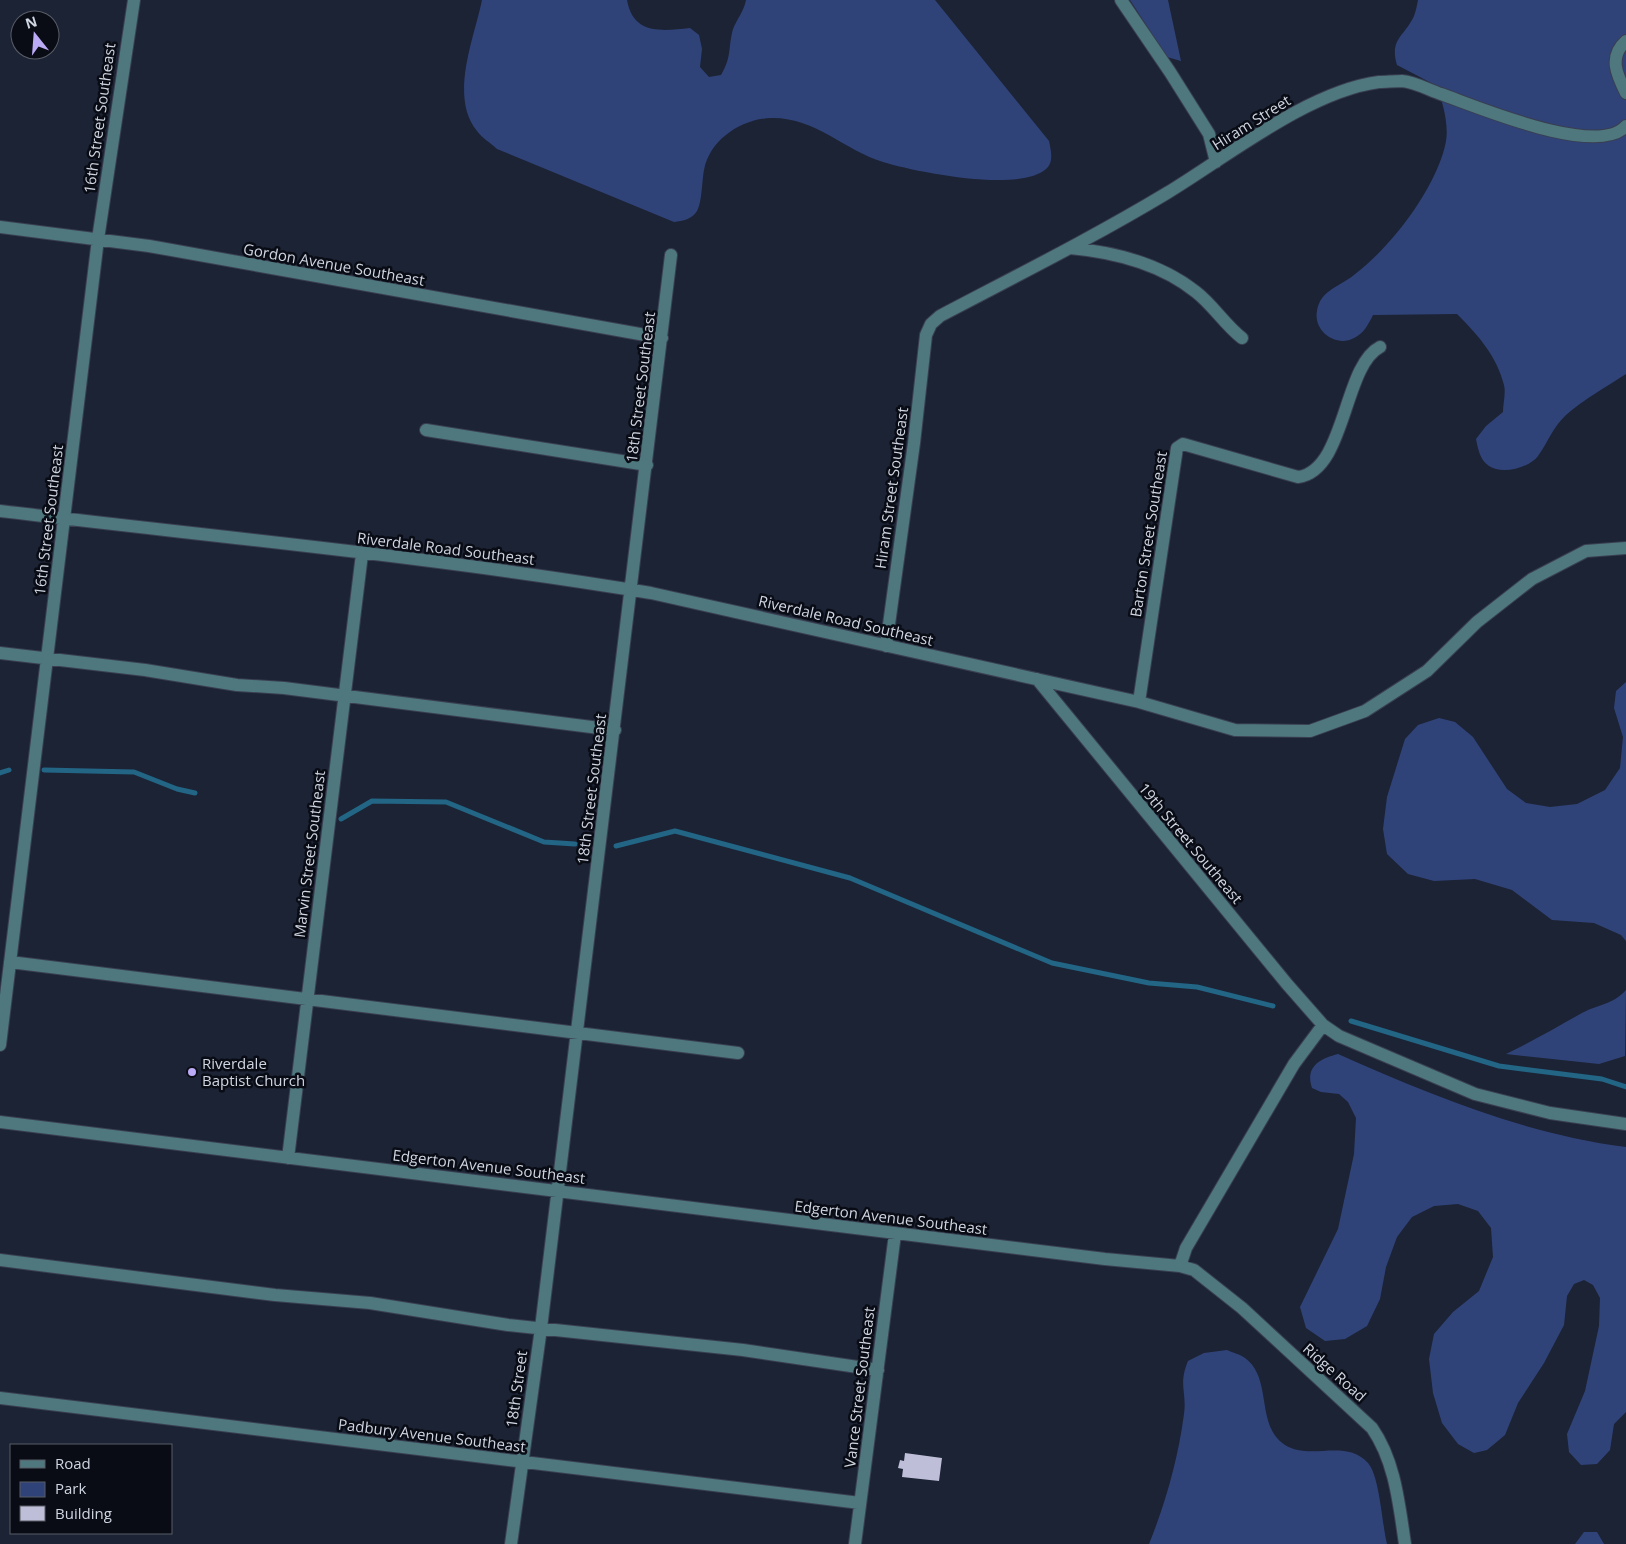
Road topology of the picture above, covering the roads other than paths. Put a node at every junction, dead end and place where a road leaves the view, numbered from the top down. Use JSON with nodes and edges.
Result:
{"nodes":[{"id":1,"x":134,"y":0,"type":"edge"},
{"id":2,"x":1121,"y":0,"type":"edge"},
{"id":3,"x":1626,"y":41,"type":"edge"},
{"id":4,"x":1626,"y":93,"type":"edge"},
{"id":5,"x":1626,"y":126,"type":"edge"},
{"id":6,"x":1216,"y":162,"type":"junction"},
{"id":7,"x":0,"y":227,"type":"edge"},
{"id":8,"x":98,"y":239,"type":"junction"},
{"id":9,"x":1070,"y":248,"type":"junction"},
{"id":10,"x":671,"y":255,"type":"dead end"},
{"id":11,"x":926,"y":334,"type":"joint"},
{"id":12,"x":662,"y":338,"type":"junction"},
{"id":13,"x":1242,"y":338,"type":"dead end"},
{"id":14,"x":1380,"y":347,"type":"dead end"},
{"id":15,"x":426,"y":430,"type":"dead end"},
{"id":16,"x":647,"y":465,"type":"junction"},
{"id":17,"x":0,"y":511,"type":"edge"},
{"id":18,"x":64,"y":518,"type":"junction"},
{"id":19,"x":1626,"y":548,"type":"edge"},
{"id":20,"x":362,"y":554,"type":"junction"},
{"id":21,"x":632,"y":590,"type":"junction"},
{"id":22,"x":886,"y":646,"type":"junction"},
{"id":23,"x":0,"y":653,"type":"edge"},
{"id":24,"x":47,"y":659,"type":"junction"},
{"id":25,"x":1037,"y":679,"type":"junction"},
{"id":26,"x":344,"y":696,"type":"junction"},
{"id":27,"x":1139,"y":702,"type":"junction"},
{"id":28,"x":615,"y":730,"type":"junction"},
{"id":29,"x":10,"y":962,"type":"junction"},
{"id":30,"x":308,"y":998,"type":"junction"},
{"id":31,"x":1323,"y":1025,"type":"junction"},
{"id":32,"x":577,"y":1032,"type":"junction"},
{"id":33,"x":0,"y":1045,"type":"edge"},
{"id":34,"x":738,"y":1053,"type":"dead end"},
{"id":35,"x":0,"y":1122,"type":"edge"},
{"id":36,"x":1626,"y":1124,"type":"edge"},
{"id":37,"x":288,"y":1158,"type":"junction"},
{"id":38,"x":558,"y":1191,"type":"junction"},
{"id":39,"x":895,"y":1234,"type":"junction"},
{"id":40,"x":0,"y":1260,"type":"edge"},
{"id":41,"x":1180,"y":1266,"type":"junction"},
{"id":42,"x":541,"y":1328,"type":"junction"},
{"id":43,"x":878,"y":1370,"type":"junction"},
{"id":44,"x":0,"y":1398,"type":"edge"},
{"id":45,"x":523,"y":1463,"type":"junction"},
{"id":46,"x":860,"y":1503,"type":"junction"},
{"id":47,"x":511,"y":1544,"type":"edge"},
{"id":48,"x":855,"y":1544,"type":"edge"},
{"id":49,"x":1405,"y":1544,"type":"edge"}],
"edges":[{"from":1,"to":8,"type":"street","name":"16th Street Southeast"},
{"from":2,"to":6,"type":"street"},
{"from":3,"to":4,"type":"street"},
{"from":5,"to":6,"type":"street","name":"Hiram Street"},
{"from":6,"to":9,"type":"street","name":"Hiram Street"},
{"from":7,"to":8,"type":"street","name":"Gordon Avenue Southeast"},
{"from":8,"to":12,"type":"street","name":"Gordon Avenue Southeast"},
{"from":8,"to":18,"type":"street","name":"16th Street Southeast"},
{"from":9,"to":11,"type":"street","name":"Hiram Street"},
{"from":9,"to":13,"type":"street"},
{"from":10,"to":12,"type":"street","name":"18th Street Southeast"},
{"from":11,"to":22,"type":"street","name":"Hiram Street Southeast"},
{"from":12,"to":16,"type":"street","name":"18th Street Southeast"},
{"from":14,"to":27,"type":"street","name":"Barton Street Southeast"},
{"from":15,"to":16,"type":"street"},
{"from":16,"to":21,"type":"street","name":"18th Street Southeast"},
{"from":17,"to":18,"type":"street","name":"Riverdale Road Southeast"},
{"from":18,"to":20,"type":"street","name":"Riverdale Road Southeast"},
{"from":18,"to":24,"type":"street","name":"16th Street Southeast"},
{"from":19,"to":27,"type":"street","name":"Riverdale Road Southeast"},
{"from":20,"to":21,"type":"street","name":"Riverdale Road Southeast"},
{"from":20,"to":26,"type":"street","name":"Marvin Street Southeast"},
{"from":21,"to":22,"type":"street","name":"Riverdale Road Southeast"},
{"from":21,"to":28,"type":"street","name":"18th Street Southeast"},
{"from":22,"to":25,"type":"street","name":"Riverdale Road Southeast"},
{"from":23,"to":24,"type":"street"},
{"from":24,"to":26,"type":"street"},
{"from":24,"to":29,"type":"street","name":"16th Street Southeast"},
{"from":25,"to":27,"type":"street","name":"Riverdale Road Southeast"},
{"from":25,"to":31,"type":"street","name":"19th Street Southeast"},
{"from":26,"to":28,"type":"street"},
{"from":26,"to":30,"type":"street","name":"Marvin Street Southeast"},
{"from":28,"to":32,"type":"street","name":"18th Street Southeast"},
{"from":29,"to":30,"type":"street"},
{"from":29,"to":33,"type":"street","name":"16th Street Southeast"},
{"from":30,"to":32,"type":"street"},
{"from":30,"to":37,"type":"street","name":"Marvin Street Southeast"},
{"from":31,"to":36,"type":"street"},
{"from":31,"to":41,"type":"street"},
{"from":32,"to":34,"type":"street"},
{"from":32,"to":38,"type":"street","name":"18th Street Southeast"},
{"from":35,"to":37,"type":"street","name":"Edgerton Avenue Southeast"},
{"from":37,"to":38,"type":"street","name":"Edgerton Avenue Southeast"},
{"from":38,"to":39,"type":"street","name":"Edgerton Avenue Southeast"},
{"from":38,"to":42,"type":"street","name":"18th Street Southeast"},
{"from":39,"to":41,"type":"street","name":"Edgerton Avenue Southeast"},
{"from":39,"to":43,"type":"street","name":"Vance Street Southeast"},
{"from":40,"to":42,"type":"street"},
{"from":41,"to":49,"type":"street","name":"Ridge Road"},
{"from":42,"to":43,"type":"street"},
{"from":42,"to":45,"type":"street","name":"18th Street"},
{"from":43,"to":46,"type":"street","name":"Vance Street Southeast"},
{"from":44,"to":45,"type":"street","name":"Padbury Avenue Southeast"},
{"from":45,"to":46,"type":"street","name":"Padbury Avenue Southeast"},
{"from":45,"to":47,"type":"street","name":"18th Street"},
{"from":46,"to":48,"type":"street","name":"Vance Street Southeast"}]}
